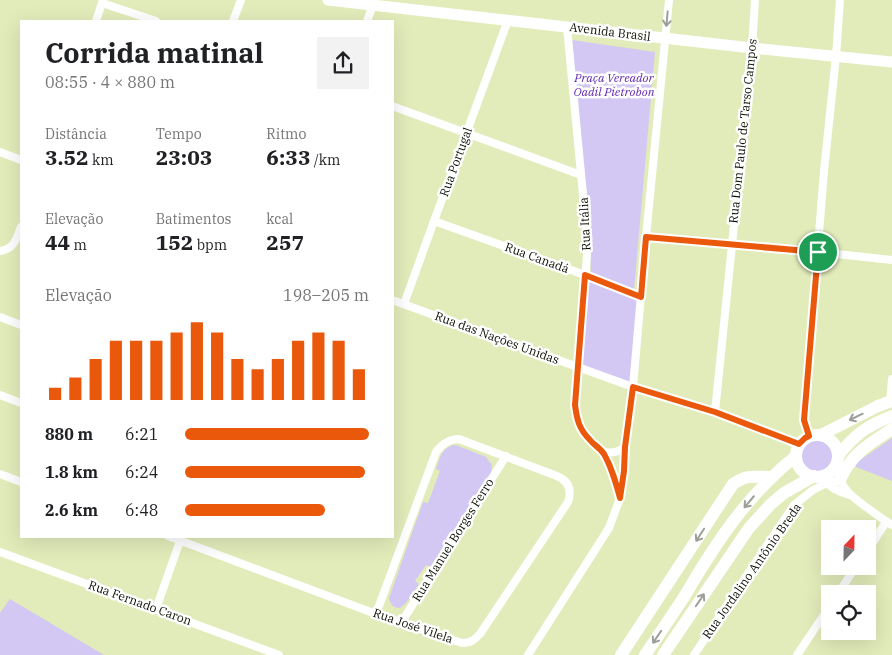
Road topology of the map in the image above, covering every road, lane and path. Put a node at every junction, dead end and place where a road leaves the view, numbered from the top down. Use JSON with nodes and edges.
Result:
{"nodes":[{"id":1,"x":241,"y":0,"type":"edge"},
{"id":2,"x":328,"y":0,"type":"edge"},
{"id":3,"x":669,"y":0,"type":"edge"},
{"id":4,"x":755,"y":0,"type":"edge"},
{"id":5,"x":840,"y":0,"type":"edge"},
{"id":6,"x":103,"y":1,"type":"edge"},
{"id":7,"x":400,"y":4,"type":"edge"},
{"id":8,"x":373,"y":5,"type":"junction"},
{"id":9,"x":96,"y":20,"type":"edge"},
{"id":10,"x":153,"y":20,"type":"edge"},
{"id":11,"x":233,"y":20,"type":"edge"},
{"id":12,"x":367,"y":20,"type":"edge"},
{"id":13,"x":508,"y":20,"type":"junction"},
{"id":14,"x":567,"y":27,"type":"junction"},
{"id":15,"x":666,"y":39,"type":"junction"},
{"id":16,"x":752,"y":48,"type":"junction"},
{"id":17,"x":836,"y":56,"type":"junction"},
{"id":18,"x":892,"y":62,"type":"edge"},
{"id":19,"x":394,"y":107,"type":"edge"},
{"id":20,"x":466,"y":133,"type":"junction"},
{"id":21,"x":0,"y":152,"type":"edge"},
{"id":22,"x":20,"y":160,"type":"edge"},
{"id":23,"x":581,"y":175,"type":"junction"},
{"id":24,"x":434,"y":221,"type":"junction"},
{"id":25,"x":20,"y":230,"type":"edge"},
{"id":26,"x":646,"y":237,"type":"junction"},
{"id":27,"x":732,"y":245,"type":"junction"},
{"id":28,"x":0,"y":252,"type":"edge"},
{"id":29,"x":818,"y":252,"type":"junction"},
{"id":30,"x":892,"y":260,"type":"edge"},
{"id":31,"x":585,"y":275,"type":"junction"},
{"id":32,"x":641,"y":297,"type":"junction"},
{"id":33,"x":394,"y":301,"type":"edge"},
{"id":34,"x":404,"y":304,"type":"junction"},
{"id":35,"x":0,"y":317,"type":"edge"},
{"id":36,"x":20,"y":325,"type":"edge"},
{"id":37,"x":578,"y":367,"type":"junction"},
{"id":38,"x":892,"y":379,"type":"edge"},
{"id":39,"x":633,"y":387,"type":"junction"},
{"id":40,"x":0,"y":395,"type":"edge"},
{"id":41,"x":891,"y":401,"type":"edge"},
{"id":42,"x":20,"y":403,"type":"edge"},
{"id":43,"x":715,"y":412,"type":"junction"},
{"id":44,"x":892,"y":416,"type":"edge"},
{"id":45,"x":892,"y":429,"type":"edge"},
{"id":46,"x":806,"y":443,"type":"junction"},
{"id":47,"x":625,"y":447,"type":"junction"},
{"id":48,"x":602,"y":452,"type":"junction"},
{"id":49,"x":506,"y":456,"type":"junction"},
{"id":50,"x":838,"y":459,"type":"junction"},
{"id":51,"x":0,"y":474,"type":"edge"},
{"id":52,"x":772,"y":477,"type":"junction"},
{"id":53,"x":821,"y":479,"type":"junction"},
{"id":54,"x":840,"y":480,"type":"junction"},
{"id":55,"x":20,"y":482,"type":"edge"},
{"id":56,"x":850,"y":495,"type":"junction"},
{"id":57,"x":620,"y":498,"type":"junction"},
{"id":58,"x":889,"y":524,"type":"edge"},
{"id":59,"x":181,"y":539,"type":"edge"},
{"id":60,"x":876,"y":540,"type":"edge"},
{"id":61,"x":0,"y":552,"type":"edge"},
{"id":62,"x":156,"y":609,"type":"junction"},
{"id":63,"x":376,"y":614,"type":"junction"},
{"id":64,"x":821,"y":620,"type":"edge"},
{"id":65,"x":401,"y":623,"type":"junction"},
{"id":66,"x":699,"y":654,"type":"edge"},
{"id":67,"x":279,"y":655,"type":"edge"},
{"id":68,"x":528,"y":655,"type":"edge"},
{"id":69,"x":622,"y":655,"type":"edge"},
{"id":70,"x":645,"y":655,"type":"edge"},
{"id":71,"x":664,"y":655,"type":"edge"},
{"id":72,"x":798,"y":655,"type":"edge"}],
"edges":[{"from":1,"to":11,"type":"street"},
{"from":2,"to":8,"type":"street","name":"Avenida Brasil"},
{"from":3,"to":15,"type":"street","one_way":true},
{"from":4,"to":16,"type":"street","name":"Rua Dom Paulo de Tarso Campos"},
{"from":5,"to":17,"type":"street"},
{"from":6,"to":9,"type":"street"},
{"from":6,"to":10,"type":"street"},
{"from":7,"to":8,"type":"street","name":"Avenida Brasil"},
{"from":7,"to":13,"type":"street","name":"Avenida Brasil"},
{"from":8,"to":12,"type":"street"},
{"from":13,"to":14,"type":"street","name":"Avenida Brasil"},
{"from":13,"to":20,"type":"street","name":"Rua Portugal"},
{"from":14,"to":15,"type":"street","name":"Avenida Brasil"},
{"from":14,"to":23,"type":"street","name":"Rua Itália"},
{"from":15,"to":16,"type":"street","name":"Avenida Brasil"},
{"from":15,"to":26,"type":"street"},
{"from":16,"to":17,"type":"street","name":"Avenida Brasil"},
{"from":16,"to":27,"type":"street","name":"Rua Dom Paulo de Tarso Campos"},
{"from":17,"to":18,"type":"street","name":"Avenida Brasil"},
{"from":17,"to":29,"type":"street"},
{"from":19,"to":20,"type":"street"},
{"from":20,"to":23,"type":"street"},
{"from":20,"to":24,"type":"street","name":"Rua Portugal"},
{"from":21,"to":22,"type":"street"},
{"from":23,"to":31,"type":"street","name":"Rua Itália"},
{"from":24,"to":31,"type":"street","name":"Rua Canadá"},
{"from":24,"to":34,"type":"street","name":"Rua Portugal"},
{"from":25,"to":28,"type":"street"},
{"from":26,"to":27,"type":"street"},
{"from":26,"to":32,"type":"street"},
{"from":27,"to":29,"type":"street"},
{"from":27,"to":43,"type":"street","name":"Rua Dom Paulo de Tarso Campos"},
{"from":29,"to":30,"type":"street"},
{"from":29,"to":46,"type":"street"},
{"from":31,"to":32,"type":"street","name":"Rua Canadá"},
{"from":31,"to":37,"type":"street","name":"Rua Itália"},
{"from":32,"to":39,"type":"street"},
{"from":33,"to":34,"type":"street","name":"Rua das Nações Unidas"},
{"from":34,"to":37,"type":"street","name":"Rua das Nações Unidas"},
{"from":35,"to":36,"type":"street"},
{"from":37,"to":39,"type":"street","name":"Rua das Nações Unidas"},
{"from":37,"to":48,"type":"street","name":"Rua Itália"},
{"from":38,"to":41,"type":"street"},
{"from":39,"to":43,"type":"street","name":"Rua das Nações Unidas"},
{"from":39,"to":47,"type":"street"},
{"from":40,"to":42,"type":"street"},
{"from":41,"to":46,"type":"main road","one_way":true},
{"from":43,"to":46,"type":"street","name":"Rua das Nações Unidas"},
{"from":44,"to":50,"type":"main road"},
{"from":45,"to":54,"type":"main road"},
{"from":46,"to":50,"type":"main road"},
{"from":46,"to":52,"type":"main road"},
{"from":46,"to":53,"type":"main road"},
{"from":47,"to":48,"type":"street"},
{"from":47,"to":57,"type":"street"},
{"from":48,"to":57,"type":"street","name":"Rua Itália"},
{"from":49,"to":63,"type":"street"},
{"from":49,"to":65,"type":"street","name":"Rua Manuel Borges Ferro"},
{"from":49,"to":65,"type":"street","name":"Rua José Vilela"},
{"from":50,"to":53,"type":"main road"},
{"from":50,"to":54,"type":"street"},
{"from":51,"to":55,"type":"street"},
{"from":52,"to":69,"type":"main road","one_way":true},
{"from":52,"to":70,"type":"main road","one_way":true},
{"from":53,"to":54,"type":"street","name":"Rua Jordalino Antônio Breda"},
{"from":53,"to":56,"type":"street"},
{"from":53,"to":66,"type":"street","name":"Rua Jordalino Antônio Breda"},
{"from":71,"to":53,"type":"main road","one_way":true},
{"from":54,"to":56,"type":"street"},
{"from":56,"to":58,"type":"street"},
{"from":57,"to":68,"type":"street"},
{"from":58,"to":60,"type":"street"},
{"from":59,"to":62,"type":"street"},
{"from":59,"to":63,"type":"street","name":"Rua José Vilela"},
{"from":61,"to":62,"type":"street","name":"Rua Fernado Caron"},
{"from":62,"to":67,"type":"street","name":"Rua Fernado Caron"},
{"from":63,"to":65,"type":"street","name":"Rua José Vilela"},
{"from":64,"to":72,"type":"street"}]}
